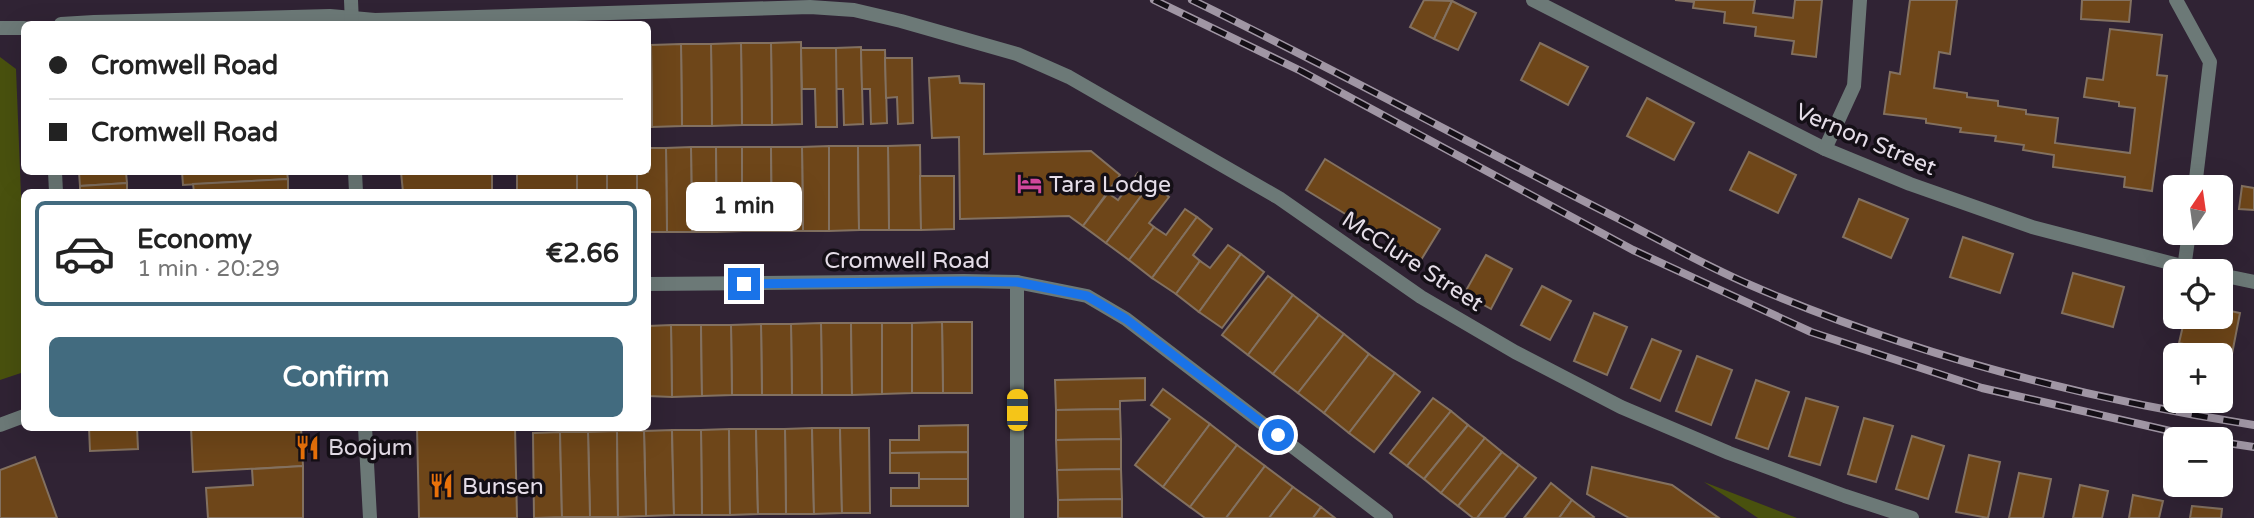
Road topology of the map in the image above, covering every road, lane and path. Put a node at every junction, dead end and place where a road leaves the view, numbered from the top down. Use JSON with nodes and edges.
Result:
{"nodes":[{"id":1,"x":351,"y":0,"type":"edge"},
{"id":2,"x":1533,"y":0,"type":"edge"},
{"id":3,"x":1860,"y":0,"type":"edge"},
{"id":4,"x":2176,"y":0,"type":"edge"},
{"id":5,"x":160,"y":21,"type":"edge"},
{"id":6,"x":352,"y":21,"type":"edge"},
{"id":7,"x":0,"y":29,"type":"edge"},
{"id":8,"x":21,"y":30,"type":"edge"},
{"id":9,"x":1825,"y":149,"type":"junction"},
{"id":10,"x":2196,"y":175,"type":"edge"},
{"id":11,"x":2163,"y":262,"type":"edge"},
{"id":12,"x":2233,"y":278,"type":"edge"},
{"id":13,"x":1017,"y":282,"type":"junction"},
{"id":14,"x":2254,"y":282,"type":"edge"},
{"id":15,"x":651,"y":284,"type":"edge"},
{"id":16,"x":21,"y":417,"type":"edge"},
{"id":17,"x":0,"y":425,"type":"edge"},
{"id":18,"x":365,"y":431,"type":"edge"},
{"id":19,"x":370,"y":518,"type":"edge"},
{"id":20,"x":1017,"y":518,"type":"edge"},
{"id":21,"x":1386,"y":518,"type":"edge"},
{"id":22,"x":1912,"y":518,"type":"edge"}],
"edges":[{"from":1,"to":6,"type":"street"},
{"from":2,"to":9,"type":"street","name":"Vernon Street"},
{"from":3,"to":9,"type":"street"},
{"from":4,"to":10,"type":"street"},
{"from":5,"to":6,"type":"street","name":"McClure Street"},
{"from":6,"to":22,"type":"street","name":"McClure Street"},
{"from":7,"to":8,"type":"street"},
{"from":9,"to":11,"type":"street","name":"Vernon Street"},
{"from":12,"to":14,"type":"street"},
{"from":13,"to":15,"type":"street","name":"Cromwell Road"},
{"from":13,"to":20,"type":"street"},
{"from":13,"to":21,"type":"street","name":"Cromwell Road"},
{"from":16,"to":17,"type":"street"},
{"from":18,"to":19,"type":"street"}]}
